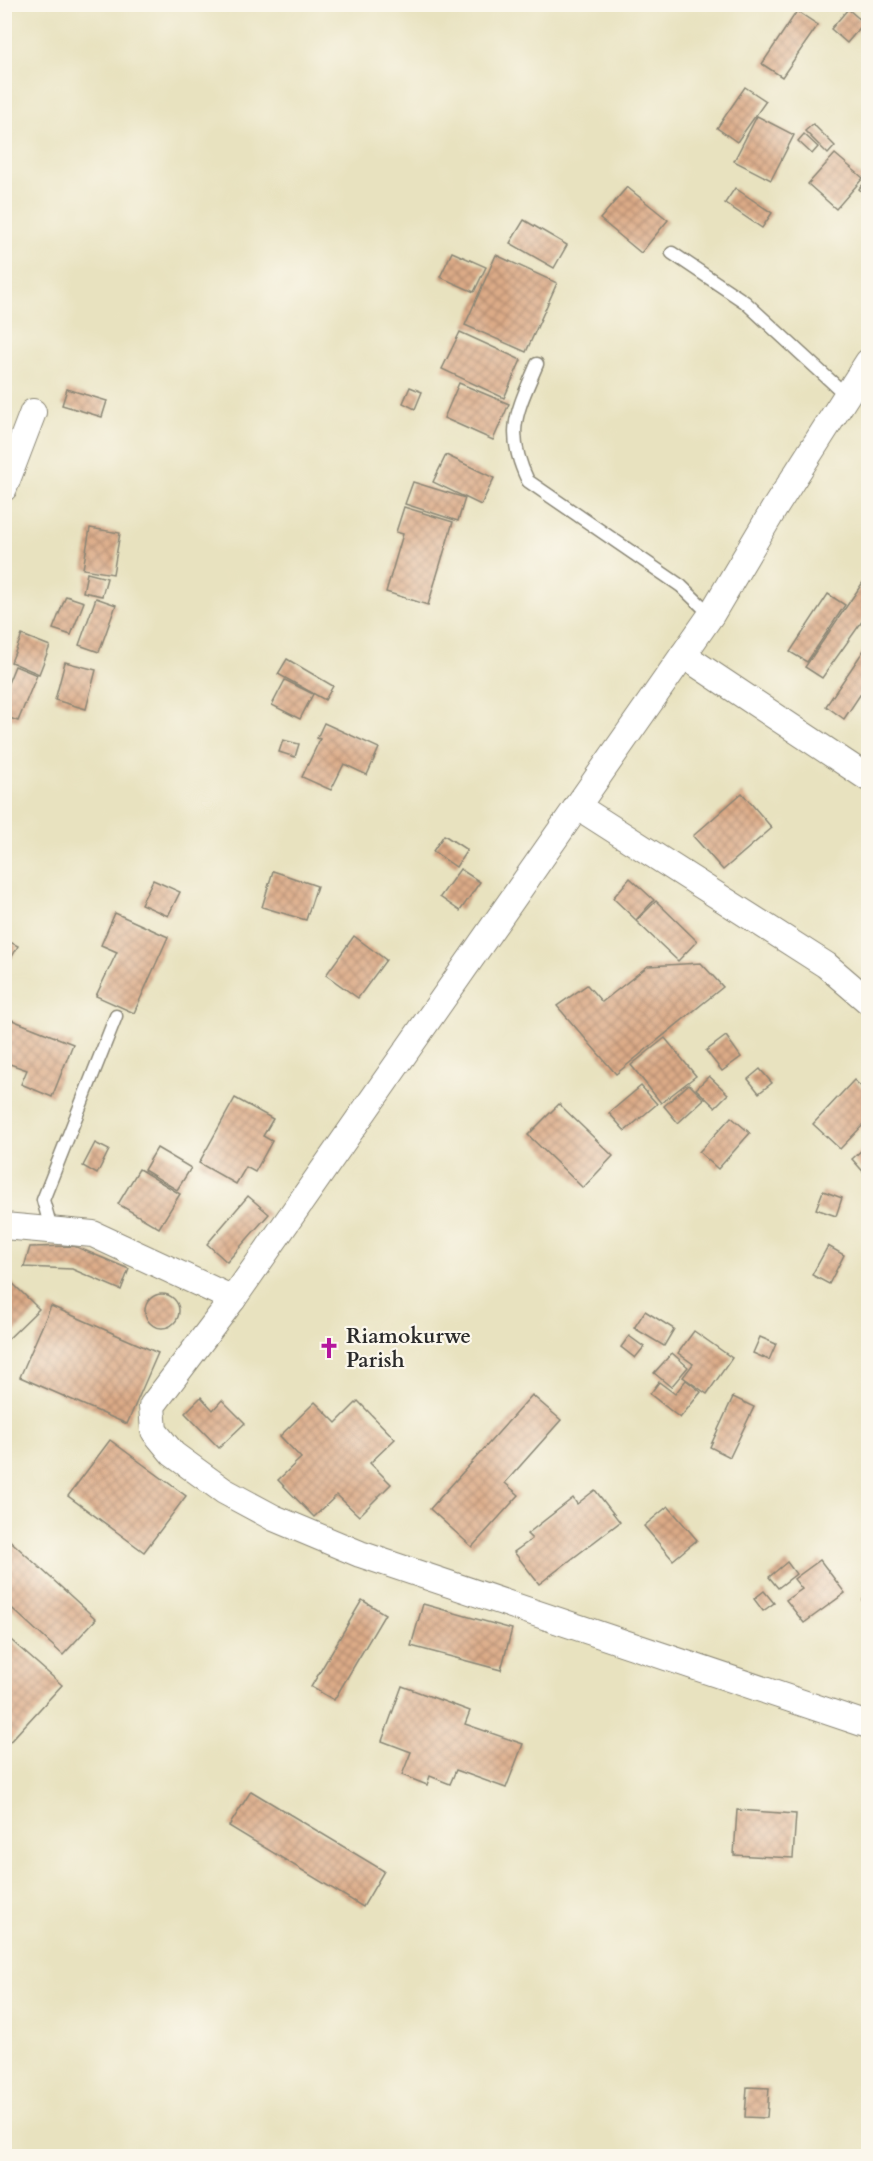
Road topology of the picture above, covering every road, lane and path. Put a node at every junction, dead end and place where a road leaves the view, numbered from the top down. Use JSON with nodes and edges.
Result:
{"nodes":[{"id":1,"x":672,"y":253,"type":"dead end"},
{"id":2,"x":868,"y":362,"type":"edge"},
{"id":3,"x":537,"y":364,"type":"dead end"},
{"id":4,"x":847,"y":396,"type":"junction"},
{"id":5,"x":33,"y":412,"type":"dead end"},
{"id":6,"x":4,"y":488,"type":"edge"},
{"id":7,"x":711,"y":615,"type":"junction"},
{"id":8,"x":683,"y":656,"type":"junction"},
{"id":9,"x":868,"y":778,"type":"edge"},
{"id":10,"x":577,"y":806,"type":"junction"},
{"id":11,"x":868,"y":1001,"type":"edge"},
{"id":12,"x":116,"y":1016,"type":"dead end"},
{"id":13,"x":4,"y":1226,"type":"edge"},
{"id":14,"x":51,"y":1228,"type":"junction"},
{"id":15,"x":233,"y":1299,"type":"junction"},
{"id":16,"x":868,"y":1725,"type":"edge"}],
"edges":[{"from":1,"to":4,"type":"lane"},
{"from":2,"to":4,"type":"street"},
{"from":3,"to":7,"type":"lane"},
{"from":4,"to":7,"type":"street"},
{"from":5,"to":6,"type":"street"},
{"from":7,"to":8,"type":"street"},
{"from":8,"to":9,"type":"street"},
{"from":8,"to":10,"type":"street"},
{"from":10,"to":11,"type":"street"},
{"from":10,"to":15,"type":"street"},
{"from":12,"to":14,"type":"lane"},
{"from":13,"to":14,"type":"street"},
{"from":14,"to":15,"type":"street"},
{"from":15,"to":16,"type":"street"}]}
